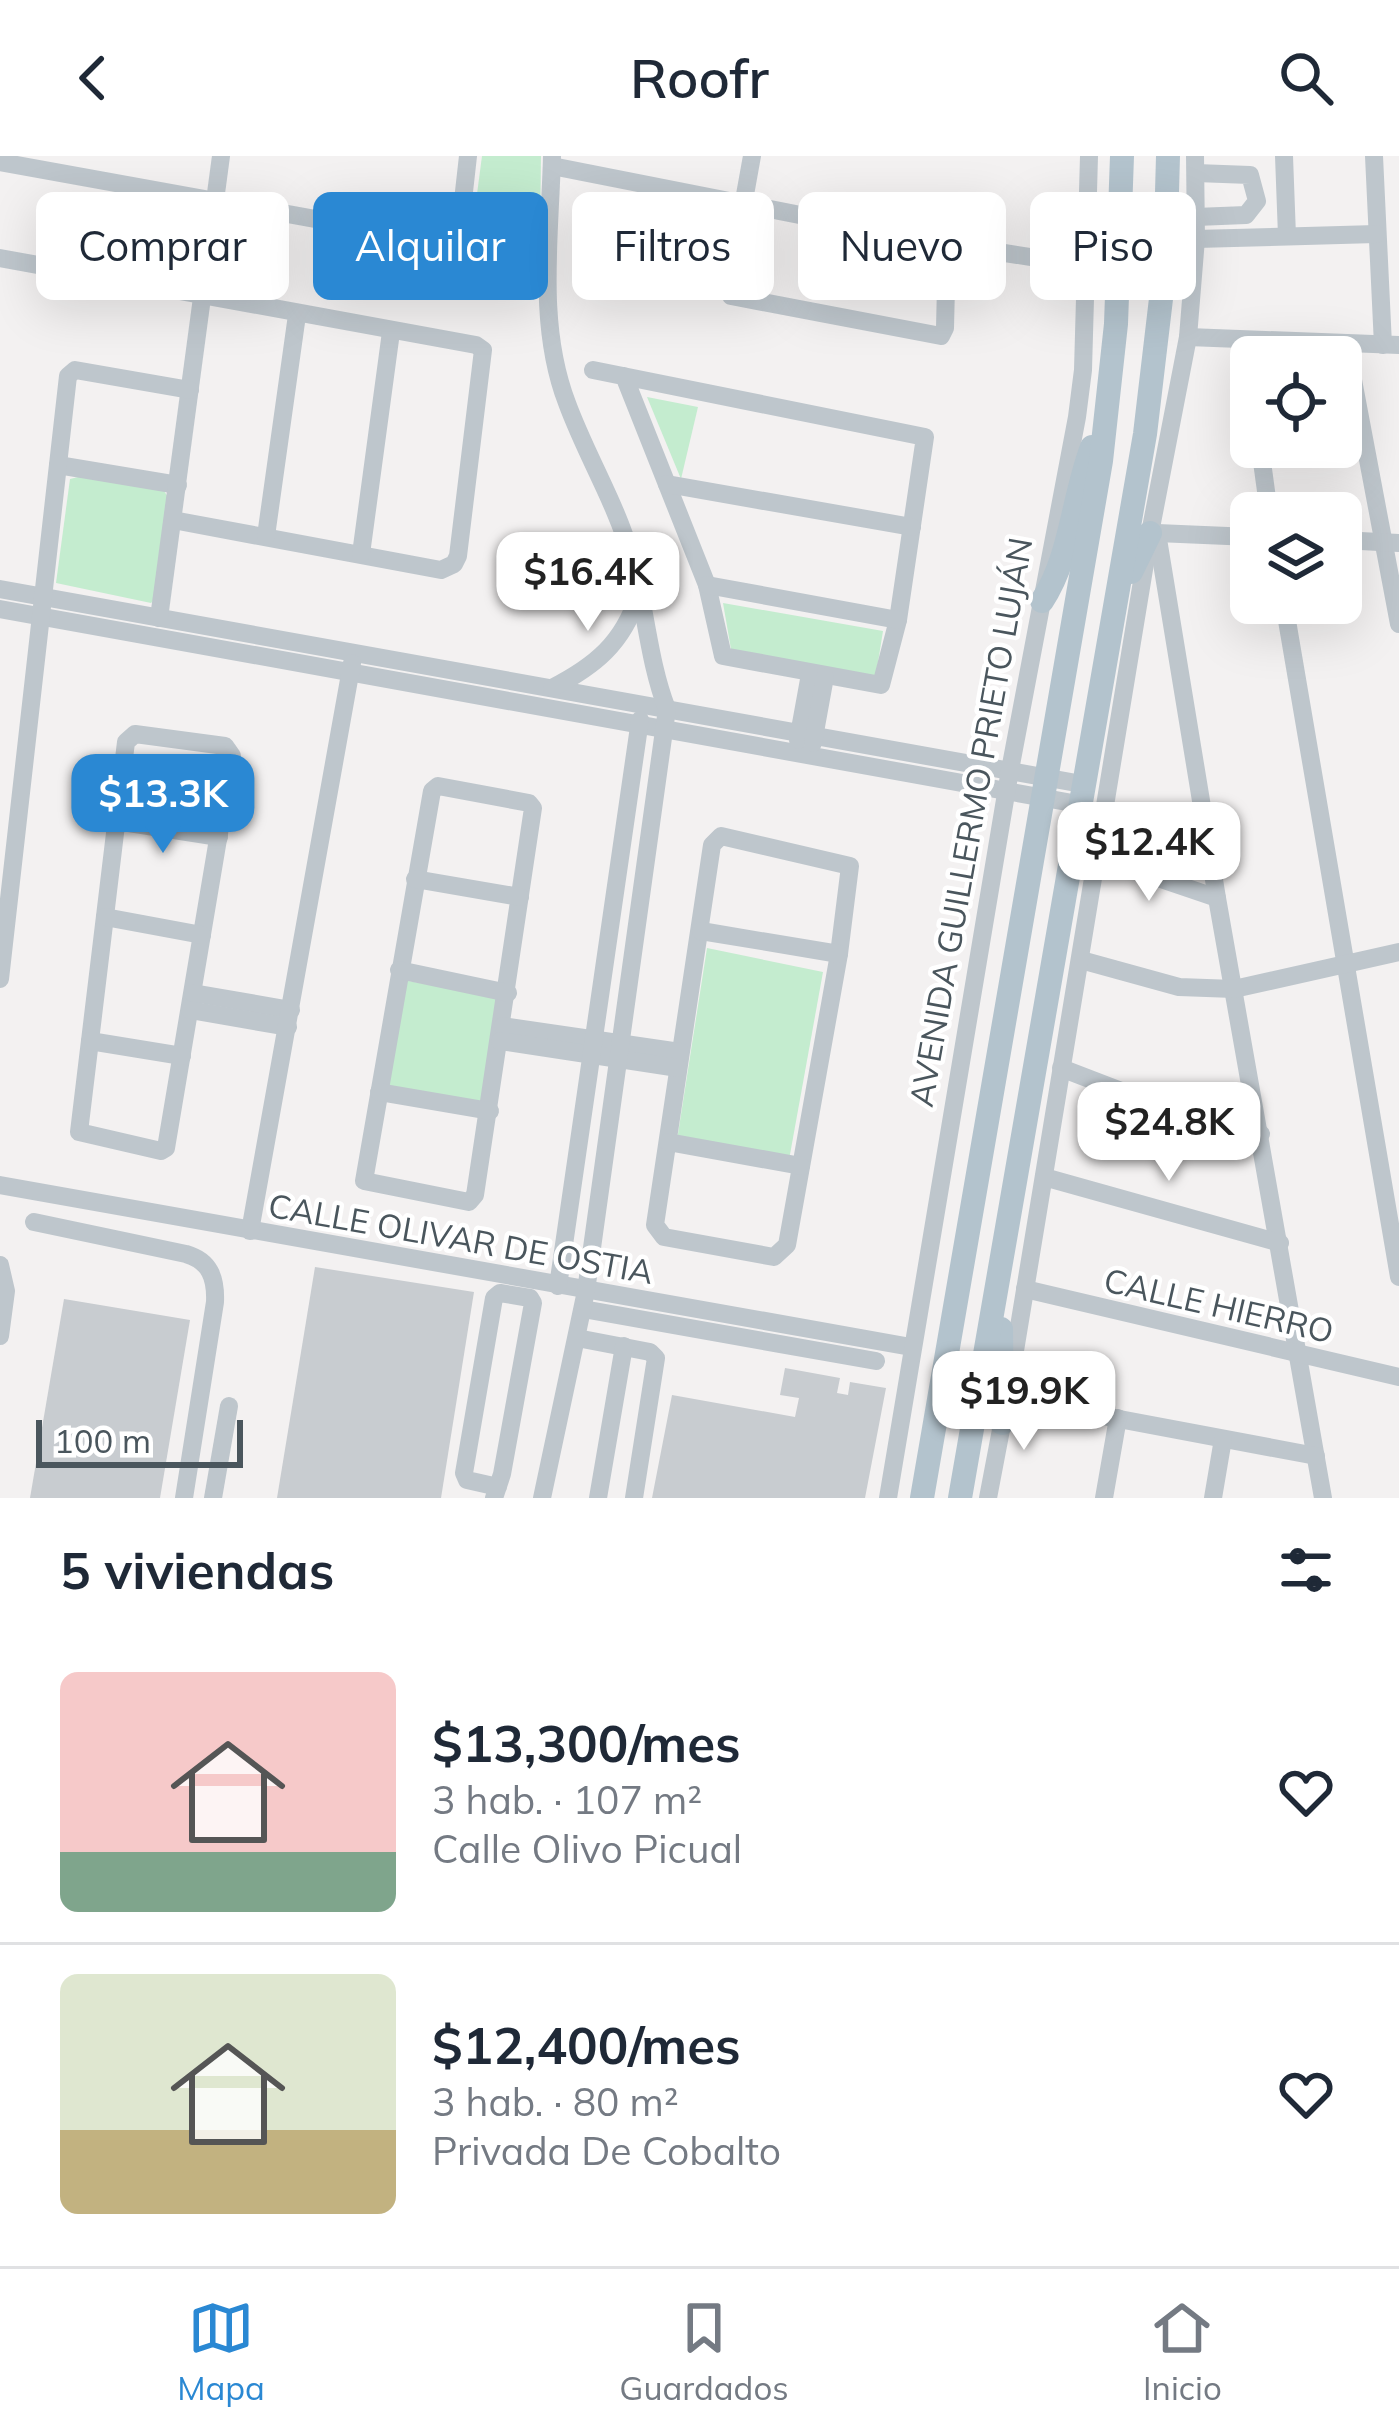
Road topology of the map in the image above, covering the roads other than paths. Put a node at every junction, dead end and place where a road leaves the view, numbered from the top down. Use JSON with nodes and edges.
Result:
{"nodes":[{"id":1,"x":220,"y":156,"type":"edge"},
{"id":2,"x":468,"y":156,"type":"edge"},
{"id":3,"x":752,"y":156,"type":"edge"},
{"id":4,"x":1090,"y":156,"type":"edge"},
{"id":5,"x":1112,"y":156,"type":"edge"},
{"id":6,"x":1122,"y":156,"type":"edge"},
{"id":7,"x":1168,"y":156,"type":"edge"},
{"id":8,"x":1284,"y":156,"type":"edge"},
{"id":9,"x":1374,"y":156,"type":"edge"},
{"id":10,"x":552,"y":161,"type":"edge"},
{"id":11,"x":0,"y":162,"type":"edge"},
{"id":12,"x":1196,"y":165,"type":"edge"},
{"id":13,"x":170,"y":192,"type":"edge"},
{"id":14,"x":216,"y":192,"type":"edge"},
{"id":15,"x":464,"y":192,"type":"edge"},
{"id":16,"x":689,"y":192,"type":"edge"},
{"id":17,"x":744,"y":192,"type":"edge"},
{"id":18,"x":1089,"y":192,"type":"edge"},
{"id":19,"x":1118,"y":192,"type":"edge"},
{"id":20,"x":1121,"y":192,"type":"edge"},
{"id":21,"x":1196,"y":217,"type":"edge"},
{"id":22,"x":1376,"y":234,"type":"junction"},
{"id":23,"x":1287,"y":236,"type":"junction"},
{"id":24,"x":1196,"y":239,"type":"edge"},
{"id":25,"x":548,"y":241,"type":"edge"},
{"id":26,"x":0,"y":258,"type":"edge"},
{"id":27,"x":36,"y":265,"type":"edge"},
{"id":28,"x":548,"y":278,"type":"edge"},
{"id":29,"x":201,"y":300,"type":"edge"},
{"id":30,"x":222,"y":300,"type":"edge"},
{"id":31,"x":745,"y":300,"type":"edge"},
{"id":32,"x":946,"y":300,"type":"edge"},
{"id":33,"x":1087,"y":300,"type":"edge"},
{"id":34,"x":1117,"y":300,"type":"edge"},
{"id":35,"x":1191,"y":300,"type":"edge"},
{"id":36,"x":297,"y":315,"type":"junction"},
{"id":37,"x":392,"y":332,"type":"junction"},
{"id":38,"x":1188,"y":337,"type":"junction"},
{"id":39,"x":1230,"y":339,"type":"edge"},
{"id":40,"x":1391,"y":345,"type":"edge"},
{"id":41,"x":593,"y":370,"type":"dead end"},
{"id":42,"x":624,"y":376,"type":"junction"},
{"id":43,"x":190,"y":390,"type":"junction"},
{"id":44,"x":1106,"y":411,"type":"junction"},
{"id":45,"x":1362,"y":412,"type":"edge"},
{"id":46,"x":58,"y":465,"type":"junction"},
{"id":47,"x":667,"y":484,"type":"junction"},
{"id":48,"x":178,"y":485,"type":"junction"},
{"id":49,"x":173,"y":520,"type":"junction"},
{"id":50,"x":912,"y":526,"type":"junction"},
{"id":51,"x":1154,"y":533,"type":"junction"},
{"id":52,"x":266,"y":536,"type":"junction"},
{"id":53,"x":1230,"y":536,"type":"edge"},
{"id":54,"x":1362,"y":541,"type":"edge"},
{"id":55,"x":1392,"y":542,"type":"edge"},
{"id":56,"x":361,"y":554,"type":"junction"},
{"id":57,"x":707,"y":585,"type":"junction"},
{"id":58,"x":0,"y":589,"type":"edge"},
{"id":59,"x":639,"y":592,"type":"junction"},
{"id":60,"x":1042,"y":601,"type":"junction"},
{"id":61,"x":41,"y":607,"type":"junction"},
{"id":62,"x":0,"y":609,"type":"edge"},
{"id":63,"x":159,"y":618,"type":"junction"},
{"id":64,"x":898,"y":620,"type":"junction"},
{"id":65,"x":1288,"y":624,"type":"edge"},
{"id":66,"x":1399,"y":624,"type":"edge"},
{"id":67,"x":1106,"y":642,"type":"junction"},
{"id":68,"x":352,"y":661,"type":"junction"},
{"id":69,"x":818,"y":675,"type":"junction"},
{"id":70,"x":654,"y":676,"type":"junction"},
{"id":71,"x":552,"y":688,"type":"junction"},
{"id":72,"x":642,"y":705,"type":"junction"},
{"id":73,"x":667,"y":709,"type":"junction"},
{"id":74,"x":640,"y":727,"type":"junction"},
{"id":75,"x":666,"y":731,"type":"junction"},
{"id":76,"x":807,"y":732,"type":"junction"},
{"id":77,"x":803,"y":756,"type":"junction"},
{"id":78,"x":1010,"y":770,"type":"junction"},
{"id":79,"x":1045,"y":789,"type":"junction"},
{"id":80,"x":1006,"y":792,"type":"junction"},
{"id":81,"x":1080,"y":794,"type":"junction"},
{"id":82,"x":116,"y":821,"type":"junction"},
{"id":83,"x":219,"y":837,"type":"junction"},
{"id":84,"x":1100,"y":858,"type":"junction"},
{"id":85,"x":415,"y":879,"type":"junction"},
{"id":86,"x":4,"y":896,"type":"edge"},
{"id":87,"x":520,"y":897,"type":"junction"},
{"id":88,"x":1217,"y":898,"type":"junction"},
{"id":89,"x":105,"y":917,"type":"junction"},
{"id":90,"x":700,"y":931,"type":"junction"},
{"id":91,"x":202,"y":935,"type":"junction"},
{"id":92,"x":1399,"y":952,"type":"edge"},
{"id":93,"x":839,"y":954,"type":"junction"},
{"id":94,"x":1081,"y":960,"type":"junction"},
{"id":95,"x":1345,"y":964,"type":"junction"},
{"id":96,"x":400,"y":970,"type":"junction"},
{"id":97,"x":0,"y":979,"type":"edge"},
{"id":98,"x":1234,"y":989,"type":"junction"},
{"id":99,"x":508,"y":993,"type":"junction"},
{"id":100,"x":191,"y":1002,"type":"junction"},
{"id":101,"x":289,"y":1019,"type":"junction"},
{"id":102,"x":501,"y":1034,"type":"junction"},
{"id":103,"x":90,"y":1041,"type":"junction"},
{"id":104,"x":592,"y":1048,"type":"junction"},
{"id":105,"x":622,"y":1052,"type":"junction"},
{"id":106,"x":182,"y":1056,"type":"junction"},
{"id":107,"x":679,"y":1060,"type":"junction"},
{"id":108,"x":1061,"y":1068,"type":"junction"},
{"id":109,"x":379,"y":1093,"type":"junction"},
{"id":110,"x":490,"y":1111,"type":"junction"},
{"id":111,"x":1261,"y":1134,"type":"junction"},
{"id":112,"x":668,"y":1142,"type":"junction"},
{"id":113,"x":801,"y":1166,"type":"junction"},
{"id":114,"x":1044,"y":1178,"type":"junction"},
{"id":115,"x":0,"y":1185,"type":"edge"},
{"id":116,"x":34,"y":1222,"type":"dead end"},
{"id":117,"x":250,"y":1231,"type":"junction"},
{"id":118,"x":1280,"y":1243,"type":"junction"},
{"id":119,"x":1001,"y":1250,"type":"junction"},
{"id":120,"x":0,"y":1265,"type":"edge"},
{"id":121,"x":1399,"y":1277,"type":"edge"},
{"id":122,"x":558,"y":1286,"type":"junction"},
{"id":123,"x":1025,"y":1289,"type":"junction"},
{"id":124,"x":582,"y":1314,"type":"junction"},
{"id":125,"x":0,"y":1336,"type":"edge"},
{"id":126,"x":624,"y":1346,"type":"junction"},
{"id":127,"x":911,"y":1347,"type":"junction"},
{"id":128,"x":1299,"y":1356,"type":"junction"},
{"id":129,"x":876,"y":1361,"type":"dead end"},
{"id":130,"x":1399,"y":1377,"type":"edge"},
{"id":131,"x":229,"y":1406,"type":"dead end"},
{"id":132,"x":1005,"y":1410,"type":"junction"},
{"id":133,"x":1118,"y":1418,"type":"junction"},
{"id":134,"x":1223,"y":1439,"type":"junction"},
{"id":135,"x":1316,"y":1456,"type":"junction"},
{"id":136,"x":496,"y":1492,"type":"edge"},
{"id":137,"x":184,"y":1498,"type":"edge"},
{"id":138,"x":213,"y":1498,"type":"edge"},
{"id":139,"x":542,"y":1498,"type":"edge"},
{"id":140,"x":598,"y":1498,"type":"edge"},
{"id":141,"x":634,"y":1498,"type":"edge"},
{"id":142,"x":888,"y":1498,"type":"edge"},
{"id":143,"x":922,"y":1498,"type":"edge"},
{"id":144,"x":960,"y":1498,"type":"edge"},
{"id":145,"x":988,"y":1498,"type":"edge"},
{"id":146,"x":1104,"y":1498,"type":"edge"},
{"id":147,"x":1213,"y":1498,"type":"edge"},
{"id":148,"x":1323,"y":1498,"type":"edge"}],
"edges":[{"from":1,"to":14,"type":"street"},
{"from":2,"to":15,"type":"street"},
{"from":3,"to":17,"type":"street"},
{"from":4,"to":18,"type":"street","name":"AVENIDA GUILLERMO PRIETO LUJÁN"},
{"from":5,"to":19,"type":"main road"},
{"from":6,"to":20,"type":"main road","name":"AVENIDA GUILLERMO PRIETO LUJÁN"},
{"from":7,"to":67,"type":"main road"},
{"from":8,"to":23,"type":"street"},
{"from":9,"to":22,"type":"street"},
{"from":10,"to":16,"type":"street"},
{"from":10,"to":25,"type":"street"},
{"from":11,"to":13,"type":"street"},
{"from":12,"to":21,"type":"street"},
{"from":22,"to":23,"type":"street"},
{"from":22,"to":40,"type":"street"},
{"from":23,"to":24,"type":"street"},
{"from":26,"to":27,"type":"street"},
{"from":28,"to":59,"type":"street"},
{"from":29,"to":43,"type":"street"},
{"from":30,"to":36,"type":"street"},
{"from":31,"to":32,"type":"street"},
{"from":33,"to":60,"type":"street","name":"AVENIDA GUILLERMO PRIETO LUJÁN"},
{"from":34,"to":44,"type":"main road","name":"AVENIDA GUILLERMO PRIETO LUJÁN"},
{"from":35,"to":38,"type":"street"},
{"from":36,"to":37,"type":"street"},
{"from":36,"to":52,"type":"street"},
{"from":37,"to":56,"type":"street"},
{"from":37,"to":56,"type":"street"},
{"from":38,"to":39,"type":"street"},
{"from":38,"to":51,"type":"street"},
{"from":41,"to":42,"type":"street"},
{"from":42,"to":47,"type":"street"},
{"from":42,"to":50,"type":"street"},
{"from":43,"to":46,"type":"street"},
{"from":43,"to":48,"type":"street"},
{"from":44,"to":60,"type":"main road"},
{"from":44,"to":79,"type":"main road","name":"AVENIDA GUILLERMO PRIETO LUJÁN"},
{"from":45,"to":55,"type":"street"},
{"from":46,"to":48,"type":"street"},
{"from":46,"to":61,"type":"street"},
{"from":47,"to":50,"type":"street"},
{"from":47,"to":57,"type":"street"},
{"from":48,"to":49,"type":"street"},
{"from":49,"to":52,"type":"street"},
{"from":49,"to":63,"type":"street"},
{"from":50,"to":64,"type":"street"},
{"from":51,"to":53,"type":"street"},
{"from":51,"to":67,"type":"main road"},
{"from":51,"to":84,"type":"street"},
{"from":51,"to":88,"type":"street"},
{"from":52,"to":56,"type":"street"},
{"from":54,"to":55,"type":"street"},
{"from":55,"to":66,"type":"street"},
{"from":57,"to":64,"type":"street"},
{"from":57,"to":69,"type":"street"},
{"from":58,"to":61,"type":"street"},
{"from":59,"to":70,"type":"street"},
{"from":59,"to":71,"type":"street"},
{"from":60,"to":78,"type":"street","name":"AVENIDA GUILLERMO PRIETO LUJÁN"},
{"from":61,"to":62,"type":"street"},
{"from":61,"to":63,"type":"street"},
{"from":61,"to":68,"type":"street"},
{"from":61,"to":86,"type":"street"},
{"from":63,"to":68,"type":"street"},
{"from":64,"to":69,"type":"street"},
{"from":65,"to":95,"type":"street"},
{"from":67,"to":81,"type":"main road"},
{"from":68,"to":71,"type":"street"},
{"from":68,"to":74,"type":"street"},
{"from":68,"to":101,"type":"street"},
{"from":69,"to":76,"type":"street"},
{"from":70,"to":72,"type":"street"},
{"from":70,"to":73,"type":"street"},
{"from":71,"to":72,"type":"street"},
{"from":72,"to":73,"type":"street"},
{"from":72,"to":74,"type":"street"},
{"from":73,"to":75,"type":"street"},
{"from":73,"to":76,"type":"street"},
{"from":74,"to":75,"type":"street"},
{"from":74,"to":104,"type":"street"},
{"from":75,"to":77,"type":"street"},
{"from":75,"to":105,"type":"street"},
{"from":76,"to":77,"type":"street"},
{"from":76,"to":78,"type":"street"},
{"from":77,"to":80,"type":"street"},
{"from":78,"to":79,"type":"street"},
{"from":78,"to":80,"type":"street","name":"AVENIDA GUILLERMO PRIETO LUJÁN"},
{"from":79,"to":80,"type":"street"},
{"from":79,"to":81,"type":"street"},
{"from":79,"to":143,"type":"main road","name":"AVENIDA GUILLERMO PRIETO LUJÁN"},
{"from":80,"to":127,"type":"street","name":"AVENIDA GUILLERMO PRIETO LUJÁN"},
{"from":81,"to":119,"type":"main road"},
{"from":82,"to":83,"type":"street"},
{"from":82,"to":83,"type":"street"},
{"from":82,"to":89,"type":"street"},
{"from":83,"to":91,"type":"street"},
{"from":84,"to":88,"type":"street"},
{"from":84,"to":94,"type":"street"},
{"from":85,"to":87,"type":"street"},
{"from":85,"to":87,"type":"street"},
{"from":85,"to":96,"type":"street"},
{"from":86,"to":97,"type":"street"},
{"from":87,"to":99,"type":"street"},
{"from":88,"to":98,"type":"street"},
{"from":89,"to":91,"type":"street"},
{"from":89,"to":103,"type":"street"},
{"from":90,"to":93,"type":"street"},
{"from":90,"to":93,"type":"street"},
{"from":90,"to":107,"type":"street"},
{"from":91,"to":100,"type":"street"},
{"from":92,"to":95,"type":"street"},
{"from":93,"to":113,"type":"street"},
{"from":94,"to":98,"type":"street"},
{"from":94,"to":108,"type":"street"},
{"from":95,"to":98,"type":"street"},
{"from":95,"to":121,"type":"street"},
{"from":96,"to":99,"type":"street"},
{"from":96,"to":109,"type":"street"},
{"from":98,"to":111,"type":"street"},
{"from":99,"to":102,"type":"street"},
{"from":100,"to":101,"type":"street"},
{"from":100,"to":106,"type":"street"},
{"from":101,"to":117,"type":"street"},
{"from":102,"to":104,"type":"street"},
{"from":102,"to":110,"type":"street"},
{"from":103,"to":106,"type":"street"},
{"from":103,"to":106,"type":"street"},
{"from":104,"to":105,"type":"street"},
{"from":104,"to":122,"type":"street"},
{"from":105,"to":107,"type":"street"},
{"from":105,"to":124,"type":"street"},
{"from":107,"to":112,"type":"street"},
{"from":108,"to":111,"type":"street"},
{"from":108,"to":114,"type":"street"},
{"from":109,"to":110,"type":"street"},
{"from":109,"to":110,"type":"street"},
{"from":111,"to":118,"type":"street"},
{"from":112,"to":113,"type":"street"},
{"from":112,"to":113,"type":"street"},
{"from":114,"to":118,"type":"street"},
{"from":114,"to":123,"type":"street"},
{"from":115,"to":117,"type":"street","name":"CALLE OLIVAR DE OSTIA"},
{"from":116,"to":137,"type":"street"},
{"from":117,"to":122,"type":"street","name":"CALLE OLIVAR DE OSTIA"},
{"from":118,"to":128,"type":"street"},
{"from":119,"to":132,"type":"main road"},
{"from":119,"to":144,"type":"main road"},
{"from":120,"to":125,"type":"street"},
{"from":122,"to":124,"type":"street","name":"CALLE OLIVAR DE OSTIA"},
{"from":123,"to":128,"type":"street","name":"CALLE HIERRO"},
{"from":123,"to":132,"type":"street"},
{"from":124,"to":126,"type":"street"},
{"from":124,"to":127,"type":"street","name":"CALLE OLIVAR DE OSTIA"},
{"from":124,"to":129,"type":"street"},
{"from":124,"to":139,"type":"street"},
{"from":126,"to":140,"type":"street"},
{"from":126,"to":141,"type":"street"},
{"from":127,"to":142,"type":"street","name":"AVENIDA GUILLERMO PRIETO LUJÁN"},
{"from":128,"to":130,"type":"street","name":"CALLE HIERRO"},
{"from":128,"to":135,"type":"street"},
{"from":131,"to":138,"type":"street"},
{"from":132,"to":133,"type":"street"},
{"from":132,"to":145,"type":"street"},
{"from":133,"to":134,"type":"street"},
{"from":133,"to":146,"type":"street"},
{"from":134,"to":135,"type":"street"},
{"from":134,"to":147,"type":"street"},
{"from":135,"to":148,"type":"street"},
{"from":136,"to":136,"type":"street"}]}
